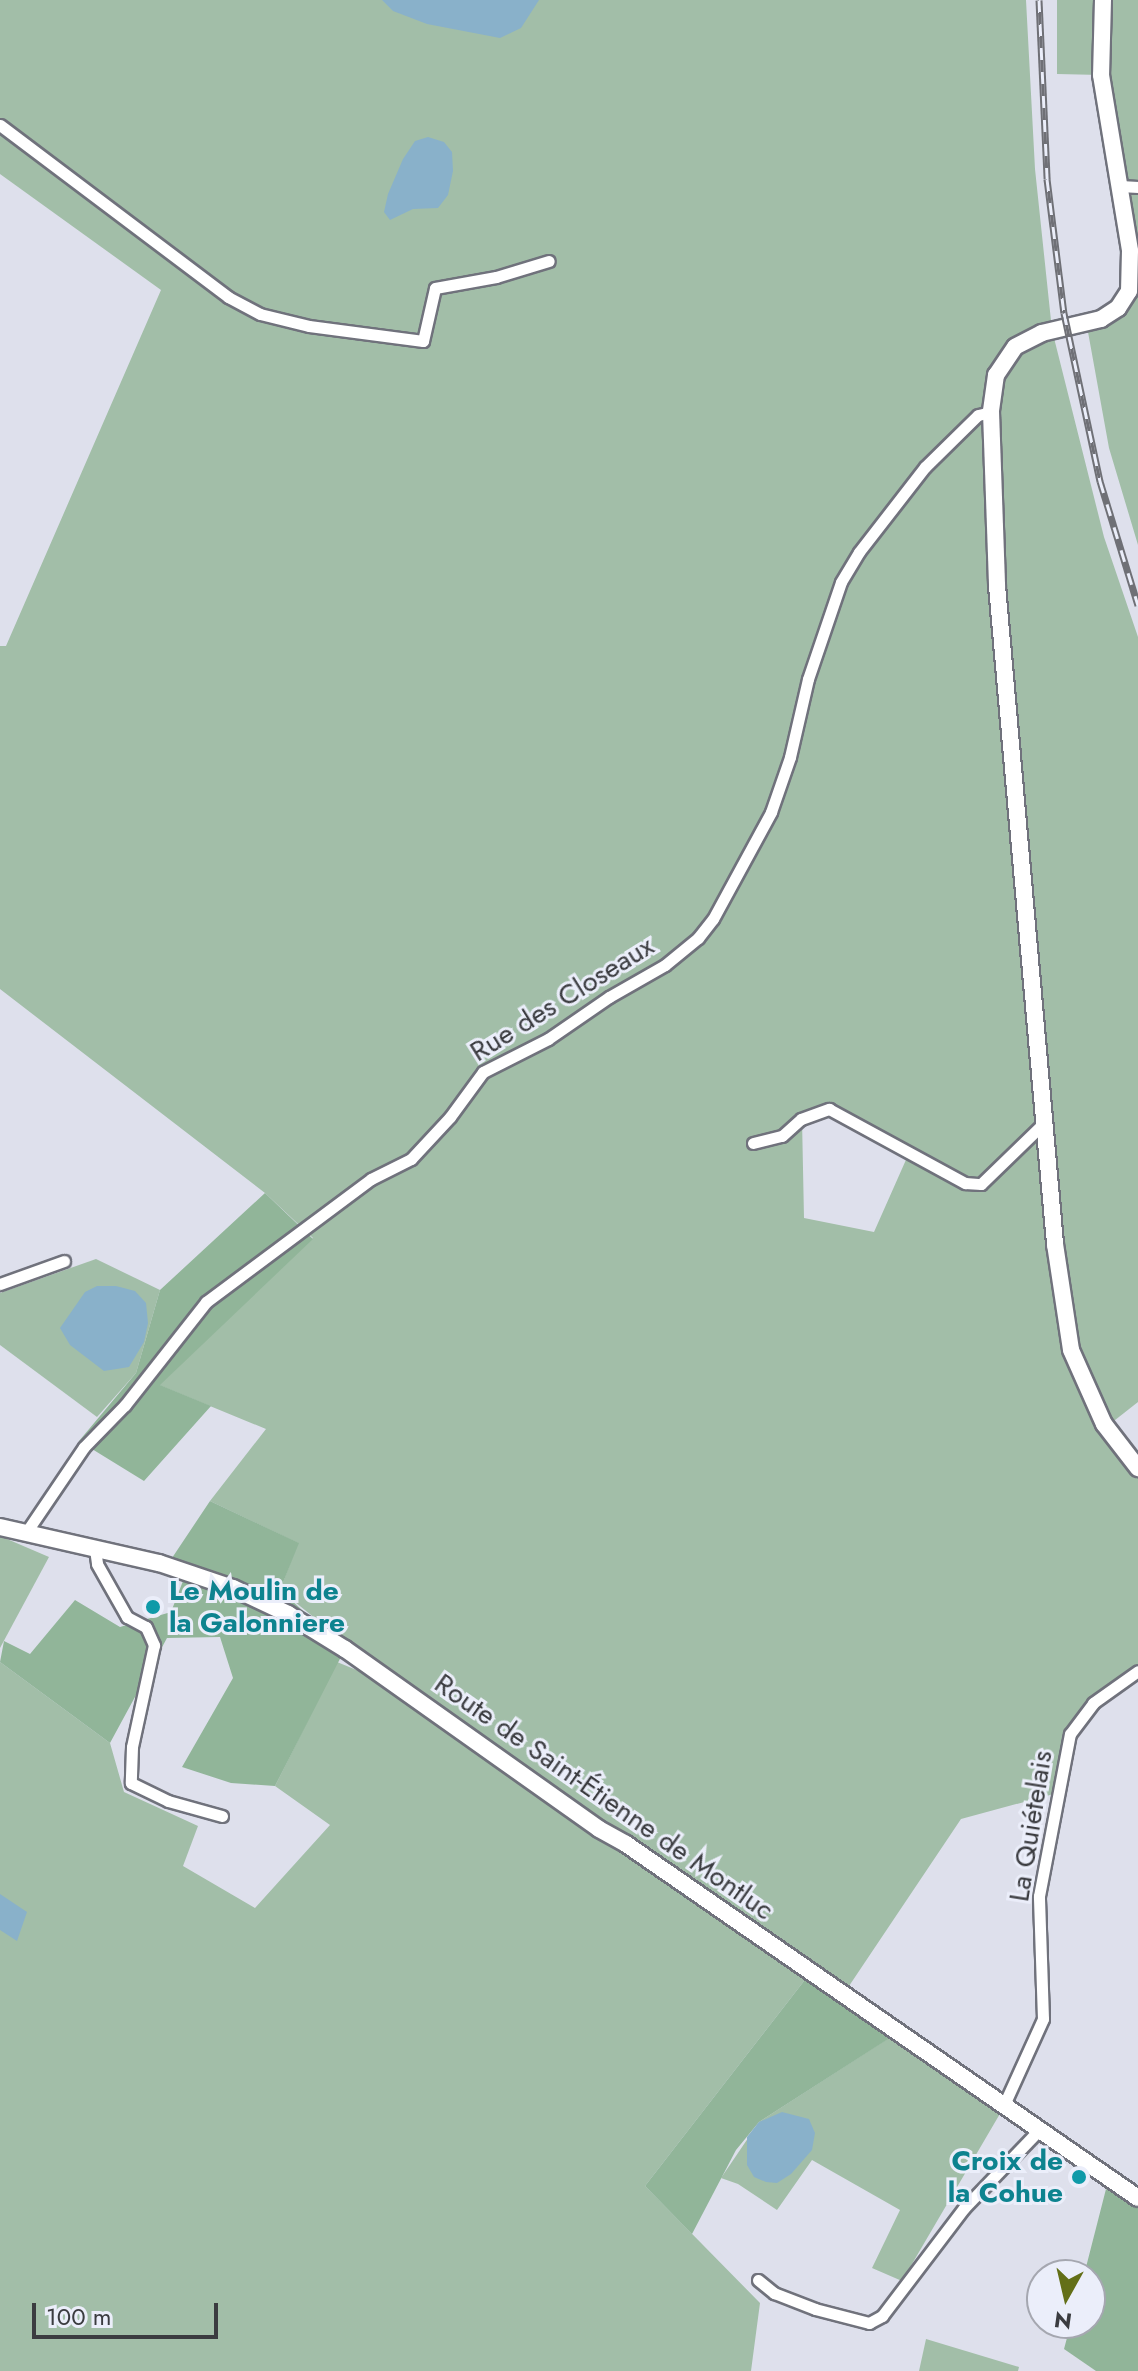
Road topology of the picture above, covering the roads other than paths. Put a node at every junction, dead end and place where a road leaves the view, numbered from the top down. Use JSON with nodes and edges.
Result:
{"nodes":[{"id":1,"x":1103,"y":0,"type":"edge"},
{"id":2,"x":0,"y":125,"type":"edge"},
{"id":3,"x":1120,"y":186,"type":"junction"},
{"id":4,"x":1138,"y":187,"type":"edge"},
{"id":5,"x":549,"y":261,"type":"dead end"},
{"id":6,"x":991,"y":412,"type":"junction"},
{"id":7,"x":1045,"y":1122,"type":"junction"},
{"id":8,"x":753,"y":1143,"type":"dead end"},
{"id":9,"x":64,"y":1261,"type":"dead end"},
{"id":10,"x":0,"y":1284,"type":"edge"},
{"id":11,"x":1138,"y":1468,"type":"edge"},
{"id":12,"x":0,"y":1527,"type":"edge"},
{"id":13,"x":25,"y":1534,"type":"junction"},
{"id":14,"x":95,"y":1549,"type":"junction"},
{"id":15,"x":1138,"y":1671,"type":"edge"},
{"id":16,"x":222,"y":1816,"type":"dead end"},
{"id":17,"x":1003,"y":2107,"type":"junction"},
{"id":18,"x":1038,"y":2131,"type":"junction"},
{"id":19,"x":1138,"y":2198,"type":"edge"},
{"id":20,"x":758,"y":2280,"type":"dead end"}],
"edges":[{"from":1,"to":3,"type":"main road"},
{"from":2,"to":5,"type":"street"},
{"from":3,"to":4,"type":"street"},
{"from":3,"to":6,"type":"main road"},
{"from":6,"to":7,"type":"main road"},
{"from":6,"to":13,"type":"street","name":"Rue des Closeaux"},
{"from":7,"to":8,"type":"street"},
{"from":7,"to":11,"type":"main road"},
{"from":9,"to":10,"type":"street"},
{"from":12,"to":13,"type":"main road","name":"Route de Saint-Étienne de Montluc"},
{"from":13,"to":14,"type":"main road","name":"Route de Saint-Étienne de Montluc"},
{"from":14,"to":16,"type":"street"},
{"from":14,"to":17,"type":"main road","name":"Route de Saint-Étienne de Montluc"},
{"from":15,"to":17,"type":"street","name":"La Quiételais"},
{"from":17,"to":18,"type":"main road","name":"Route de Saint-Étienne de Montluc"},
{"from":18,"to":19,"type":"main road","name":"Route de Saint-Étienne de Montluc"},
{"from":18,"to":20,"type":"street"}]}
